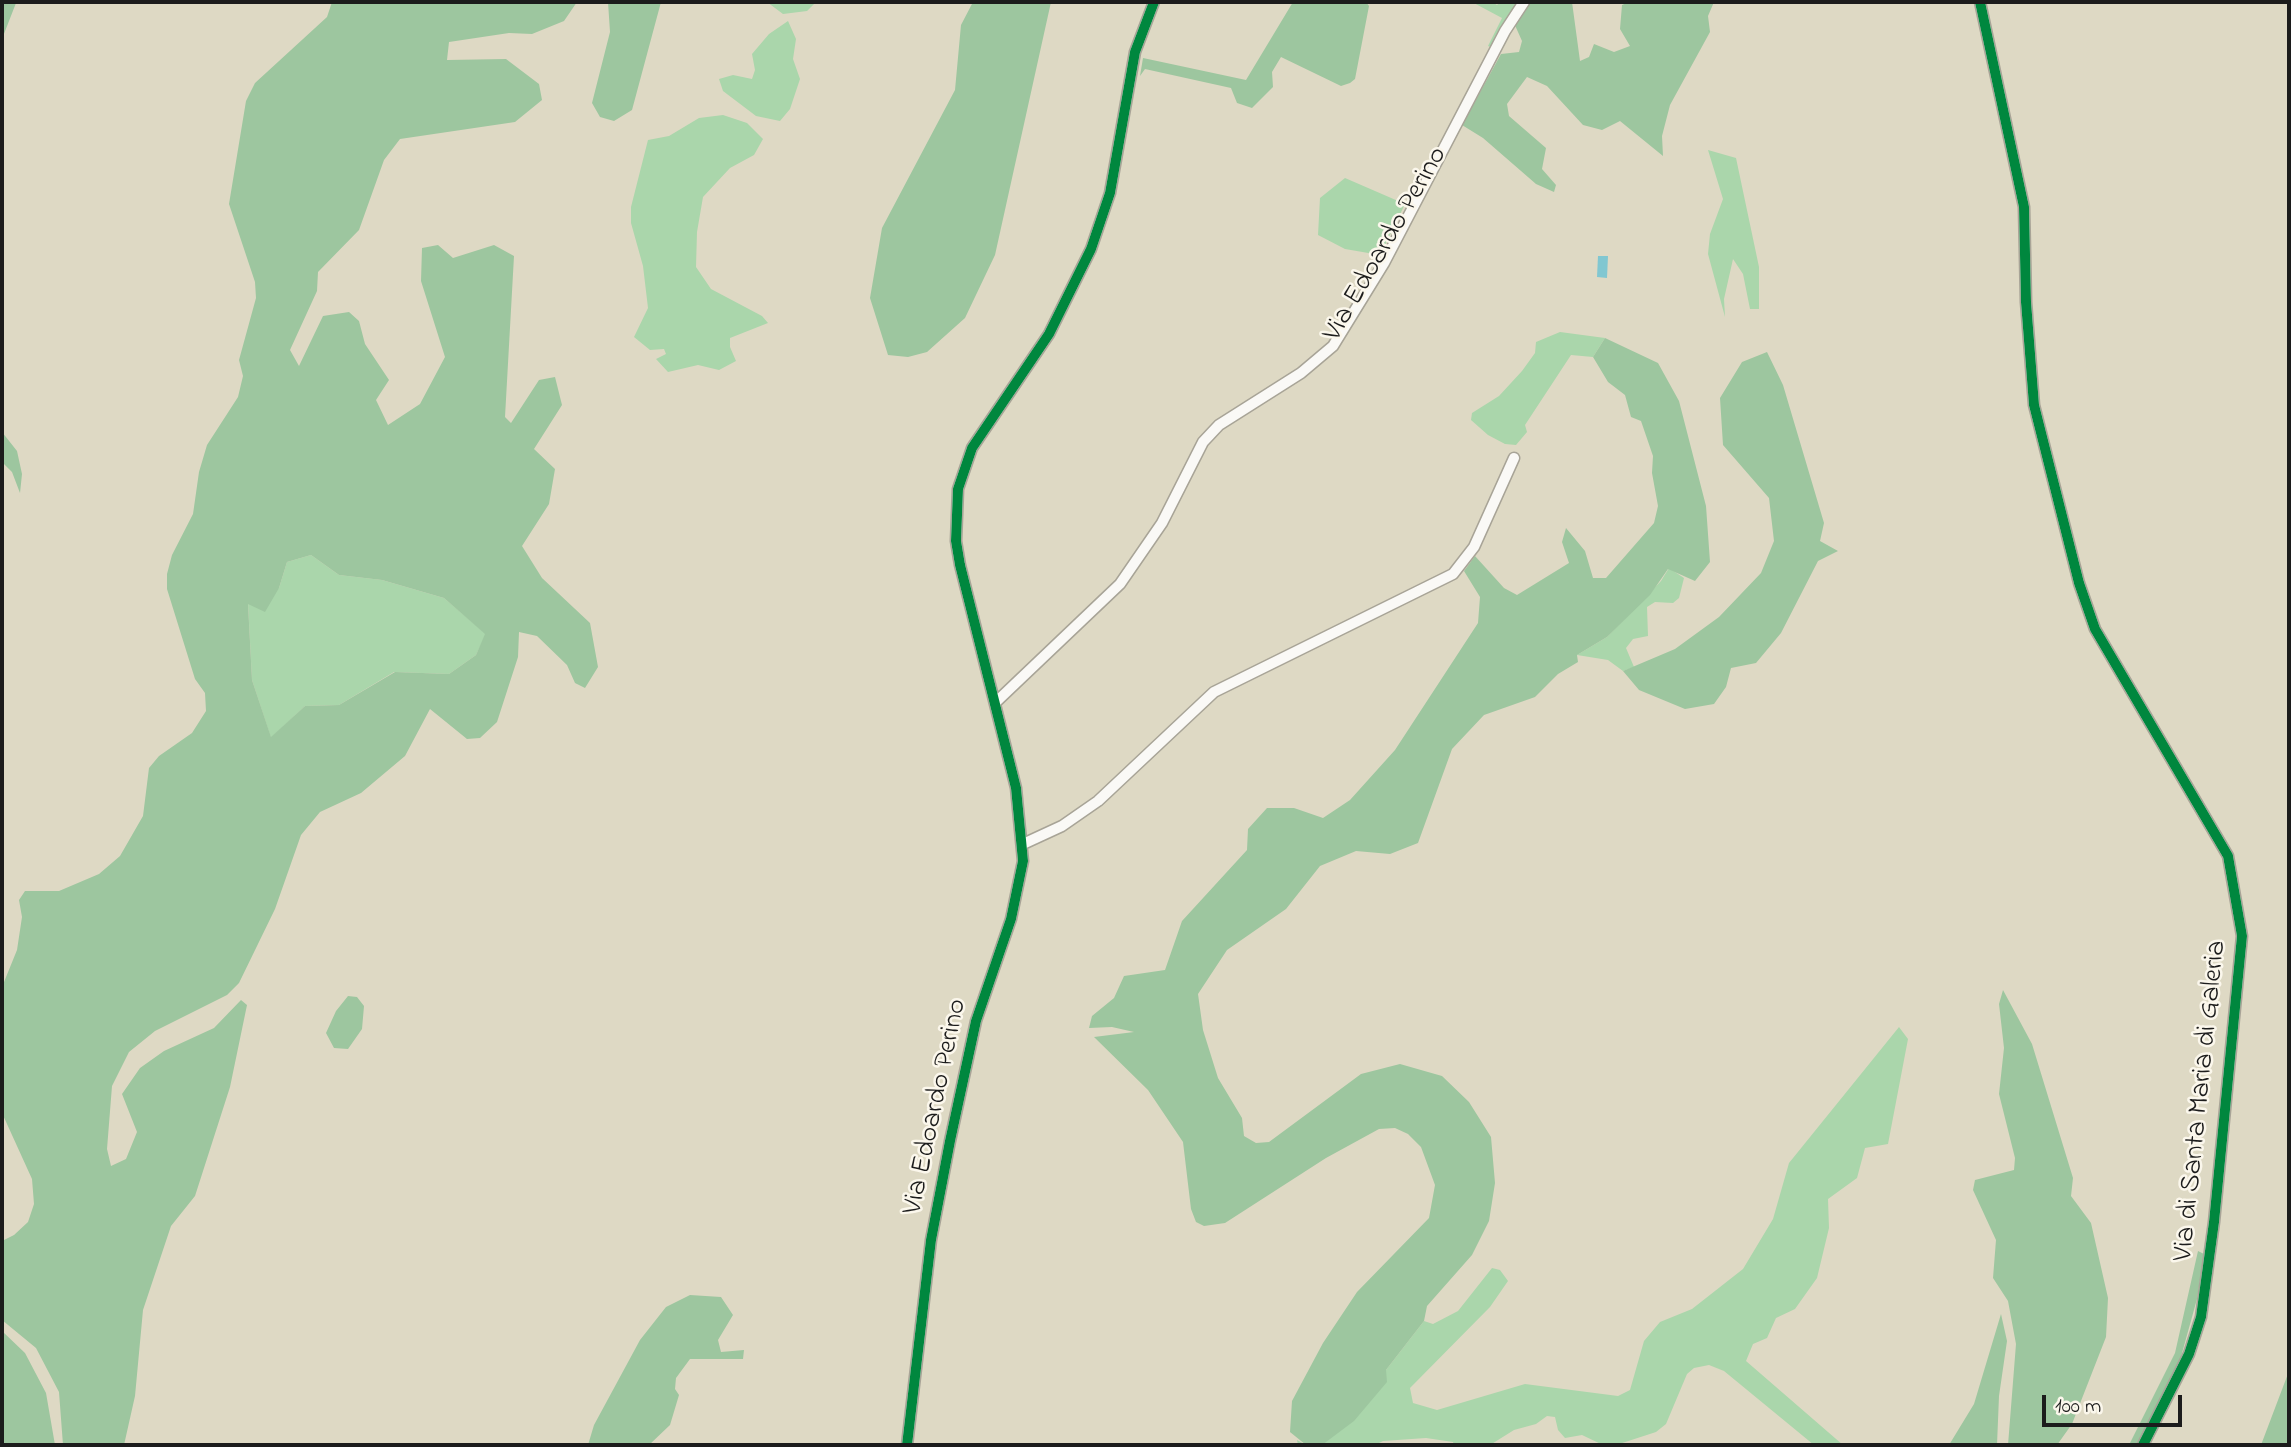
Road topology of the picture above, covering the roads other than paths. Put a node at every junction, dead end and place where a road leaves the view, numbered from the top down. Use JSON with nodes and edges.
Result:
{"nodes":[{"id":1,"x":1154,"y":2,"type":"edge"},
{"id":2,"x":1524,"y":2,"type":"edge"},
{"id":3,"x":1980,"y":2,"type":"edge"},
{"id":4,"x":1514,"y":458,"type":"dead end"},
{"id":5,"x":996,"y":702,"type":"junction"},
{"id":6,"x":1023,"y":844,"type":"junction"},
{"id":7,"x":907,"y":1445,"type":"edge"},
{"id":8,"x":2144,"y":1445,"type":"edge"}],
"edges":[{"from":1,"to":5,"type":"street"},
{"from":2,"to":5,"type":"street","name":"Via Edoardo Perino"},
{"from":3,"to":8,"type":"street","name":"Via di Santa Maria di Galeria"},
{"from":4,"to":6,"type":"street"},
{"from":5,"to":6,"type":"street","name":"Via Edoardo Perino"},
{"from":6,"to":7,"type":"street","name":"Via Edoardo Perino"}]}
